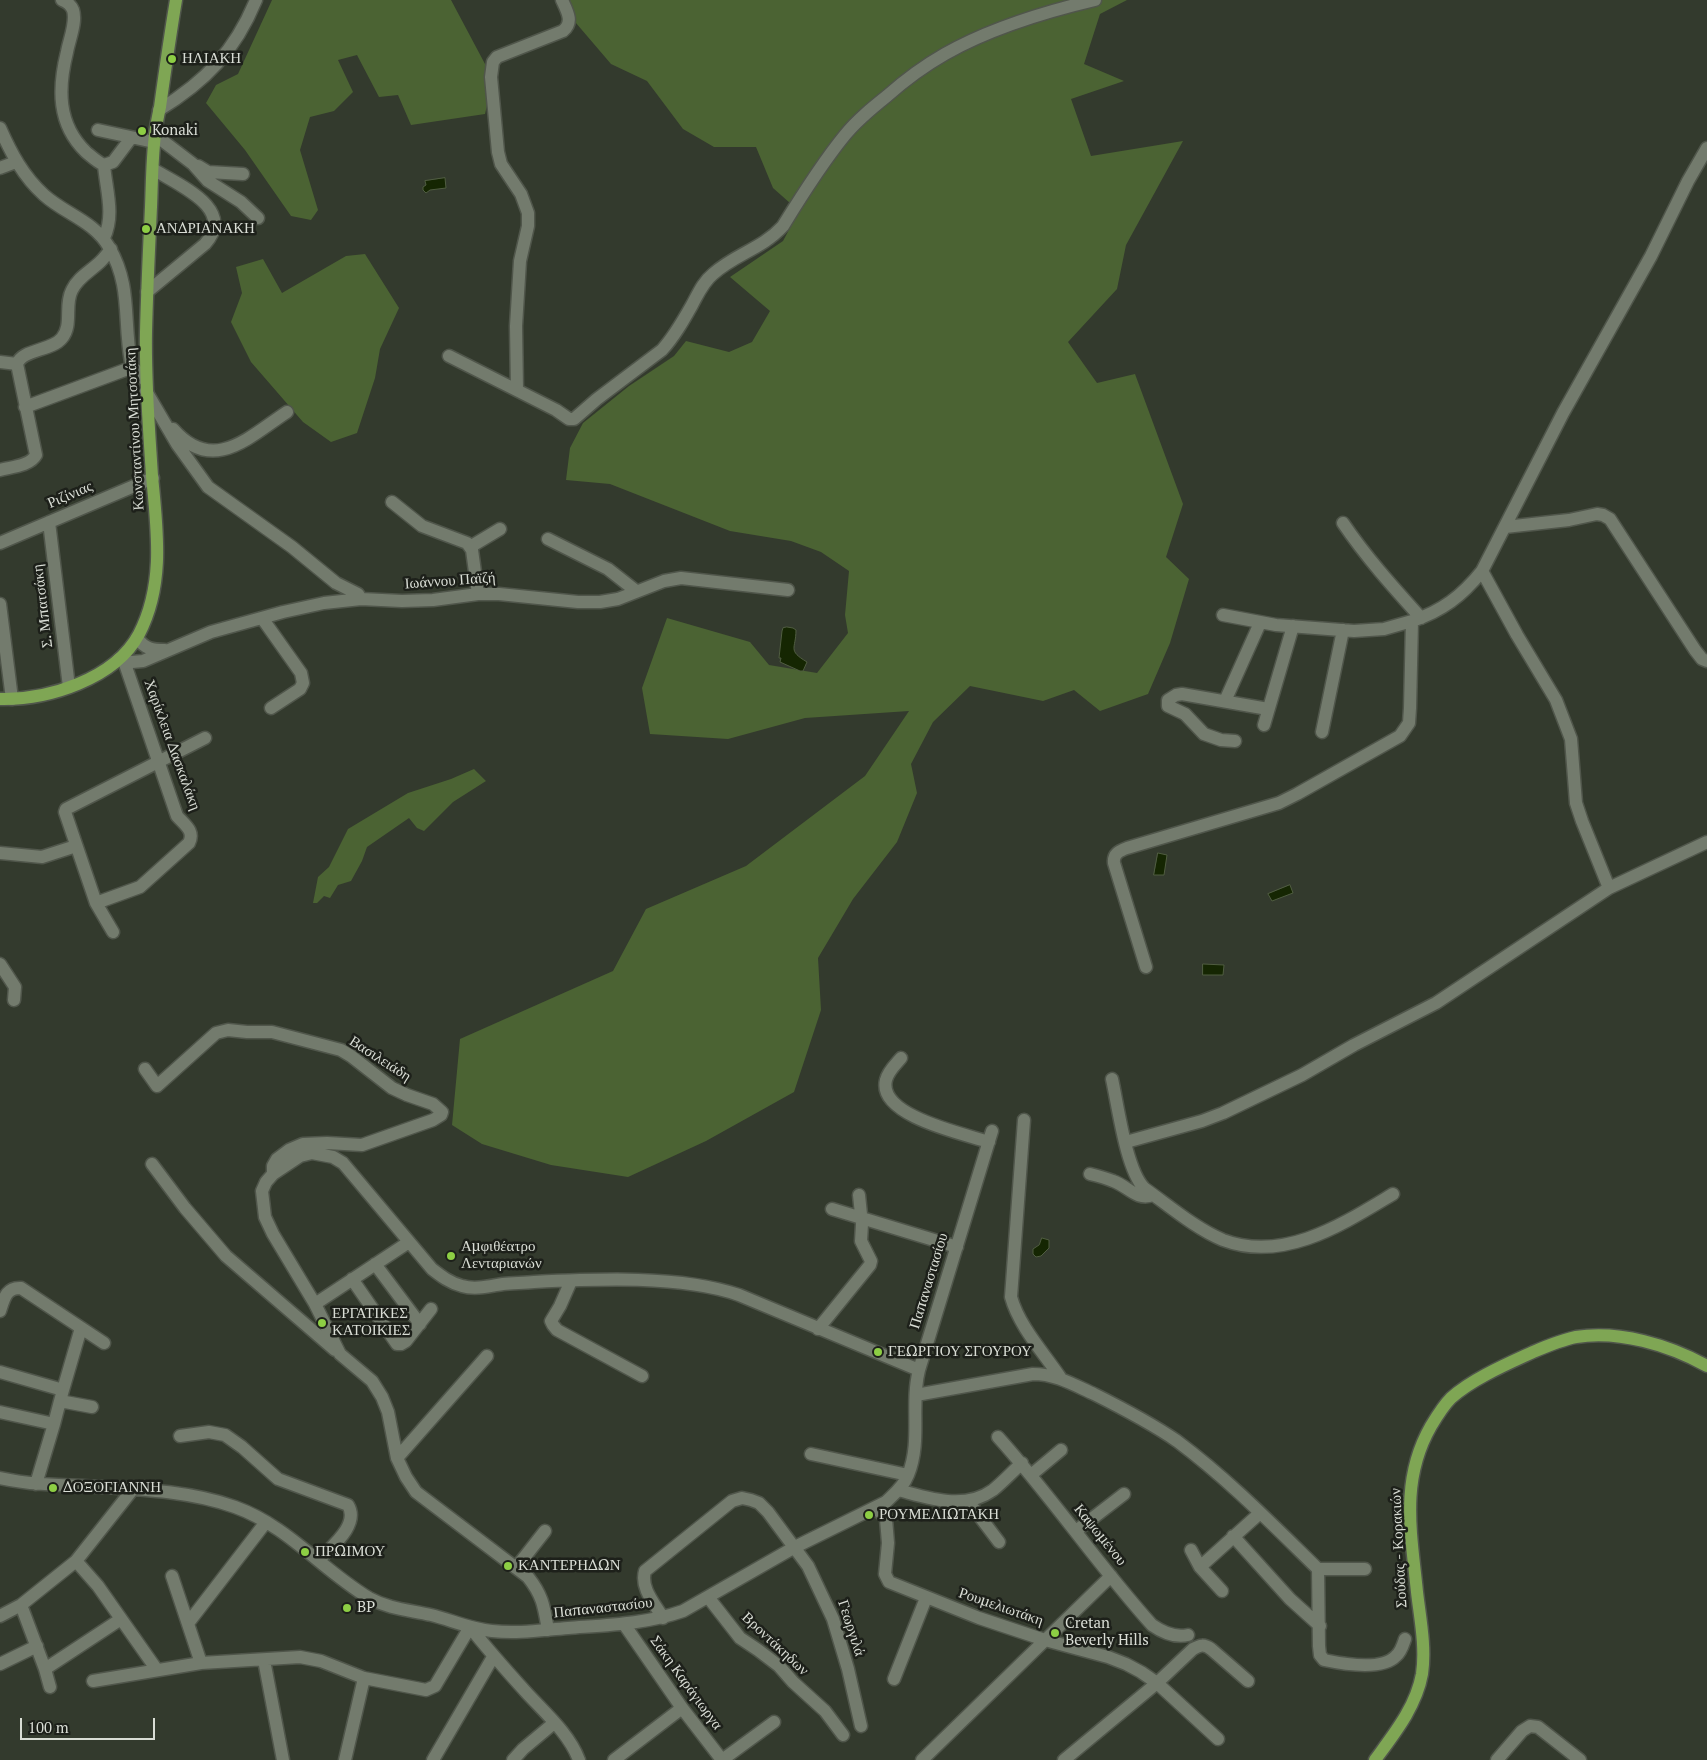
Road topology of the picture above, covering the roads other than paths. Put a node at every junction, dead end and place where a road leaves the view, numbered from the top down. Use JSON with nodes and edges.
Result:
{"nodes":[{"id":1,"x":62,"y":0,"type":"edge"},
{"id":2,"x":176,"y":0,"type":"edge"},
{"id":3,"x":256,"y":0,"type":"edge"},
{"id":4,"x":562,"y":0,"type":"edge"},
{"id":5,"x":1095,"y":0,"type":"edge"},
{"id":6,"x":159,"y":110,"type":"junction"},
{"id":7,"x":0,"y":128,"type":"edge"},
{"id":8,"x":98,"y":130,"type":"dead end"},
{"id":9,"x":131,"y":138,"type":"junction"},
{"id":10,"x":154,"y":139,"type":"junction"},
{"id":11,"x":1707,"y":148,"type":"edge"},
{"id":12,"x":16,"y":162,"type":"junction"},
{"id":13,"x":193,"y":164,"type":"junction"},
{"id":14,"x":104,"y":165,"type":"junction"},
{"id":15,"x":0,"y":168,"type":"edge"},
{"id":16,"x":153,"y":169,"type":"junction"},
{"id":17,"x":243,"y":174,"type":"dead end"},
{"id":18,"x":258,"y":218,"type":"dead end"},
{"id":19,"x":107,"y":243,"type":"junction"},
{"id":20,"x":147,"y":292,"type":"junction"},
{"id":21,"x":449,"y":356,"type":"dead end"},
{"id":22,"x":0,"y":362,"type":"edge"},
{"id":23,"x":17,"y":364,"type":"junction"},
{"id":24,"x":133,"y":367,"type":"junction"},
{"id":25,"x":146,"y":385,"type":"junction"},
{"id":26,"x":517,"y":390,"type":"junction"},
{"id":27,"x":25,"y":406,"type":"junction"},
{"id":28,"x":287,"y":412,"type":"dead end"},
{"id":29,"x":162,"y":416,"type":"junction"},
{"id":30,"x":0,"y":470,"type":"edge"},
{"id":31,"x":153,"y":478,"type":"junction"},
{"id":32,"x":392,"y":502,"type":"dead end"},
{"id":33,"x":49,"y":522,"type":"junction"},
{"id":34,"x":1343,"y":522,"type":"dead end"},
{"id":35,"x":1505,"y":527,"type":"junction"},
{"id":36,"x":500,"y":529,"type":"dead end"},
{"id":37,"x":548,"y":539,"type":"dead end"},
{"id":38,"x":0,"y":542,"type":"edge"},
{"id":39,"x":470,"y":546,"type":"junction"},
{"id":40,"x":1482,"y":572,"type":"junction"},
{"id":41,"x":788,"y":590,"type":"dead end"},
{"id":42,"x":636,"y":591,"type":"junction"},
{"id":43,"x":478,"y":594,"type":"junction"},
{"id":44,"x":361,"y":599,"type":"junction"},
{"id":45,"x":0,"y":604,"type":"edge"},
{"id":46,"x":1223,"y":615,"type":"dead end"},
{"id":47,"x":262,"y":618,"type":"junction"},
{"id":48,"x":1416,"y":620,"type":"junction"},
{"id":49,"x":1260,"y":623,"type":"junction"},
{"id":50,"x":1293,"y":626,"type":"junction"},
{"id":51,"x":1343,"y":630,"type":"junction"},
{"id":52,"x":136,"y":638,"type":"junction"},
{"id":53,"x":147,"y":654,"type":"junction"},
{"id":54,"x":121,"y":660,"type":"junction"},
{"id":55,"x":1707,"y":661,"type":"edge"},
{"id":56,"x":69,"y":687,"type":"junction"},
{"id":57,"x":6,"y":699,"type":"edge"},
{"id":58,"x":1226,"y":701,"type":"junction"},
{"id":59,"x":271,"y":708,"type":"dead end"},
{"id":60,"x":1268,"y":709,"type":"junction"},
{"id":61,"x":1264,"y":725,"type":"dead end"},
{"id":62,"x":1322,"y":732,"type":"dead end"},
{"id":63,"x":205,"y":738,"type":"dead end"},
{"id":64,"x":1236,"y":741,"type":"dead end"},
{"id":65,"x":158,"y":761,"type":"junction"},
{"id":66,"x":1707,"y":842,"type":"edge"},
{"id":67,"x":76,"y":846,"type":"junction"},
{"id":68,"x":0,"y":853,"type":"edge"},
{"id":69,"x":1608,"y":888,"type":"junction"},
{"id":70,"x":96,"y":903,"type":"junction"},
{"id":71,"x":112,"y":932,"type":"dead end"},
{"id":72,"x":0,"y":964,"type":"edge"},
{"id":73,"x":1146,"y":966,"type":"dead end"},
{"id":74,"x":14,"y":1000,"type":"dead end"},
{"id":75,"x":901,"y":1058,"type":"dead end"},
{"id":76,"x":146,"y":1070,"type":"dead end"},
{"id":77,"x":1112,"y":1079,"type":"dead end"},
{"id":78,"x":1024,"y":1120,"type":"dead end"},
{"id":79,"x":1126,"y":1142,"type":"junction"},
{"id":80,"x":152,"y":1164,"type":"dead end"},
{"id":81,"x":273,"y":1174,"type":"junction"},
{"id":82,"x":1090,"y":1174,"type":"dead end"},
{"id":83,"x":1394,"y":1194,"type":"dead end"},
{"id":84,"x":859,"y":1195,"type":"dead end"},
{"id":85,"x":1153,"y":1195,"type":"junction"},
{"id":86,"x":832,"y":1209,"type":"dead end"},
{"id":87,"x":862,"y":1220,"type":"junction"},
{"id":88,"x":409,"y":1242,"type":"junction"},
{"id":89,"x":957,"y":1247,"type":"junction"},
{"id":90,"x":375,"y":1264,"type":"junction"},
{"id":91,"x":352,"y":1280,"type":"junction"},
{"id":92,"x":571,"y":1281,"type":"junction"},
{"id":93,"x":315,"y":1304,"type":"junction"},
{"id":94,"x":431,"y":1309,"type":"dead end"},
{"id":95,"x":0,"y":1311,"type":"edge"},
{"id":96,"x":420,"y":1324,"type":"junction"},
{"id":97,"x":81,"y":1328,"type":"junction"},
{"id":98,"x":818,"y":1329,"type":"junction"},
{"id":99,"x":104,"y":1343,"type":"dead end"},
{"id":100,"x":340,"y":1354,"type":"junction"},
{"id":101,"x":487,"y":1356,"type":"dead end"},
{"id":102,"x":1707,"y":1366,"type":"edge"},
{"id":103,"x":919,"y":1370,"type":"junction"},
{"id":104,"x":0,"y":1372,"type":"edge"},
{"id":105,"x":642,"y":1376,"type":"dead end"},
{"id":106,"x":1060,"y":1378,"type":"junction"},
{"id":107,"x":62,"y":1395,"type":"junction"},
{"id":108,"x":916,"y":1395,"type":"junction"},
{"id":109,"x":92,"y":1408,"type":"dead end"},
{"id":110,"x":0,"y":1412,"type":"edge"},
{"id":111,"x":54,"y":1424,"type":"junction"},
{"id":112,"x":180,"y":1436,"type":"dead end"},
{"id":113,"x":998,"y":1436,"type":"dead end"},
{"id":114,"x":1060,"y":1450,"type":"dead end"},
{"id":115,"x":811,"y":1454,"type":"dead end"},
{"id":116,"x":397,"y":1458,"type":"junction"},
{"id":117,"x":1022,"y":1463,"type":"junction"},
{"id":118,"x":908,"y":1475,"type":"junction"},
{"id":119,"x":1031,"y":1475,"type":"junction"},
{"id":120,"x":0,"y":1478,"type":"edge"},
{"id":121,"x":36,"y":1484,"type":"junction"},
{"id":122,"x":133,"y":1489,"type":"junction"},
{"id":123,"x":898,"y":1490,"type":"junction"},
{"id":124,"x":1124,"y":1494,"type":"dead end"},
{"id":125,"x":968,"y":1501,"type":"junction"},
{"id":126,"x":875,"y":1508,"type":"junction"},
{"id":127,"x":1260,"y":1513,"type":"junction"},
{"id":128,"x":266,"y":1522,"type":"junction"},
{"id":129,"x":545,"y":1531,"type":"dead end"},
{"id":130,"x":1076,"y":1532,"type":"junction"},
{"id":131,"x":1233,"y":1536,"type":"junction"},
{"id":132,"x":999,"y":1542,"type":"dead end"},
{"id":133,"x":795,"y":1547,"type":"junction"},
{"id":134,"x":1191,"y":1550,"type":"dead end"},
{"id":135,"x":319,"y":1560,"type":"junction"},
{"id":136,"x":76,"y":1561,"type":"junction"},
{"id":137,"x":1200,"y":1567,"type":"junction"},
{"id":138,"x":516,"y":1568,"type":"junction"},
{"id":139,"x":1318,"y":1569,"type":"junction"},
{"id":140,"x":1365,"y":1569,"type":"dead end"},
{"id":141,"x":172,"y":1576,"type":"dead end"},
{"id":142,"x":1111,"y":1576,"type":"junction"},
{"id":143,"x":1222,"y":1591,"type":"dead end"},
{"id":144,"x":708,"y":1597,"type":"junction"},
{"id":145,"x":926,"y":1598,"type":"junction"},
{"id":146,"x":21,"y":1605,"type":"junction"},
{"id":147,"x":0,"y":1616,"type":"edge"},
{"id":148,"x":121,"y":1618,"type":"junction"},
{"id":149,"x":663,"y":1618,"type":"junction"},
{"id":150,"x":189,"y":1622,"type":"junction"},
{"id":151,"x":624,"y":1624,"type":"junction"},
{"id":152,"x":1320,"y":1626,"type":"junction"},
{"id":153,"x":470,"y":1627,"type":"junction"},
{"id":154,"x":548,"y":1630,"type":"junction"},
{"id":155,"x":1188,"y":1635,"type":"dead end"},
{"id":156,"x":1406,"y":1639,"type":"dead end"},
{"id":157,"x":1045,"y":1640,"type":"junction"},
{"id":158,"x":37,"y":1646,"type":"junction"},
{"id":159,"x":493,"y":1657,"type":"junction"},
{"id":160,"x":264,"y":1660,"type":"junction"},
{"id":161,"x":201,"y":1663,"type":"junction"},
{"id":162,"x":0,"y":1664,"type":"edge"},
{"id":163,"x":45,"y":1668,"type":"junction"},
{"id":164,"x":157,"y":1670,"type":"junction"},
{"id":165,"x":364,"y":1678,"type":"junction"},
{"id":166,"x":894,"y":1679,"type":"dead end"},
{"id":167,"x":93,"y":1681,"type":"dead end"},
{"id":168,"x":1248,"y":1681,"type":"dead end"},
{"id":169,"x":1157,"y":1683,"type":"junction"},
{"id":170,"x":50,"y":1687,"type":"dead end"},
{"id":171,"x":682,"y":1708,"type":"junction"},
{"id":172,"x":554,"y":1722,"type":"junction"},
{"id":173,"x":774,"y":1722,"type":"dead end"},
{"id":174,"x":861,"y":1726,"type":"dead end"},
{"id":175,"x":842,"y":1735,"type":"dead end"},
{"id":176,"x":1218,"y":1739,"type":"dead end"},
{"id":177,"x":283,"y":1760,"type":"edge"},
{"id":178,"x":345,"y":1760,"type":"edge"},
{"id":179,"x":433,"y":1760,"type":"edge"},
{"id":180,"x":513,"y":1760,"type":"edge"},
{"id":181,"x":579,"y":1760,"type":"edge"},
{"id":182,"x":614,"y":1760,"type":"edge"},
{"id":183,"x":722,"y":1760,"type":"edge"},
{"id":184,"x":922,"y":1760,"type":"edge"},
{"id":185,"x":1064,"y":1760,"type":"edge"},
{"id":186,"x":1376,"y":1760,"type":"edge"},
{"id":187,"x":1497,"y":1760,"type":"edge"},
{"id":188,"x":1580,"y":1760,"type":"edge"}],
"edges":[{"from":1,"to":14,"type":"street"},
{"from":2,"to":6,"type":"main road","name":"Κωνσταντίνου Μητσοτάκη"},
{"from":3,"to":6,"type":"street"},
{"from":4,"to":26,"type":"street"},
{"from":5,"to":26,"type":"street"},
{"from":6,"to":10,"type":"main road","name":"Κωνσταντίνου Μητσοτάκη"},
{"from":7,"to":12,"type":"street"},
{"from":8,"to":9,"type":"street"},
{"from":9,"to":10,"type":"street"},
{"from":9,"to":14,"type":"street"},
{"from":10,"to":13,"type":"street"},
{"from":10,"to":16,"type":"main road","name":"Κωνσταντίνου Μητσοτάκη"},
{"from":11,"to":35,"type":"street"},
{"from":12,"to":15,"type":"street"},
{"from":12,"to":19,"type":"street"},
{"from":13,"to":17,"type":"street"},
{"from":13,"to":18,"type":"street"},
{"from":14,"to":19,"type":"street"},
{"from":16,"to":20,"type":"main road","name":"Κωνσταντίνου Μητσοτάκη"},
{"from":16,"to":20,"type":"street"},
{"from":19,"to":23,"type":"street"},
{"from":19,"to":24,"type":"street"},
{"from":20,"to":25,"type":"main road","name":"Κωνσταντίνου Μητσοτάκη"},
{"from":21,"to":26,"type":"street"},
{"from":22,"to":23,"type":"street"},
{"from":23,"to":27,"type":"street"},
{"from":24,"to":25,"type":"street"},
{"from":24,"to":27,"type":"street"},
{"from":25,"to":29,"type":"street"},
{"from":25,"to":31,"type":"main road","name":"Κωνσταντίνου Μητσοτάκη"},
{"from":27,"to":30,"type":"street"},
{"from":28,"to":29,"type":"street"},
{"from":29,"to":44,"type":"street"},
{"from":31,"to":33,"type":"street","name":"Ριζίνιας"},
{"from":31,"to":52,"type":"main road","name":"Κωνσταντίνου Μητσοτάκη"},
{"from":32,"to":39,"type":"street"},
{"from":33,"to":38,"type":"street","name":"Ριζίνιας"},
{"from":33,"to":56,"type":"street","name":"Σ. Μπατσάκη"},
{"from":34,"to":48,"type":"street"},
{"from":35,"to":40,"type":"street"},
{"from":35,"to":55,"type":"street"},
{"from":36,"to":39,"type":"street"},
{"from":37,"to":42,"type":"street"},
{"from":39,"to":43,"type":"street"},
{"from":40,"to":48,"type":"street"},
{"from":40,"to":69,"type":"street"},
{"from":41,"to":42,"type":"street","name":"Ιωάννου Παϊζή"},
{"from":42,"to":43,"type":"street","name":"Ιωάννου Παϊζή"},
{"from":43,"to":44,"type":"street","name":"Ιωάννου Παϊζή"},
{"from":44,"to":47,"type":"street","name":"Ιωάννου Παϊζή"},
{"from":45,"to":57,"type":"street"},
{"from":46,"to":49,"type":"street"},
{"from":47,"to":53,"type":"street","name":"Ιωάννου Παϊζή"},
{"from":47,"to":59,"type":"street"},
{"from":48,"to":51,"type":"street"},
{"from":48,"to":73,"type":"street"},
{"from":49,"to":50,"type":"street"},
{"from":49,"to":58,"type":"street"},
{"from":50,"to":51,"type":"street"},
{"from":50,"to":60,"type":"street"},
{"from":51,"to":62,"type":"street"},
{"from":52,"to":53,"type":"street"},
{"from":52,"to":54,"type":"main road","name":"Κωνσταντίνου Μητσοτάκη"},
{"from":53,"to":54,"type":"street","name":"Ιωάννου Παϊζή"},
{"from":54,"to":56,"type":"main road","name":"Κωνσταντίνου Μητσοτάκη"},
{"from":54,"to":65,"type":"street","name":"Χαρίκλεια Δασκαλάκη"},
{"from":56,"to":57,"type":"main road","name":"Κωνσταντίνου Μητσοτάκη"},
{"from":58,"to":60,"type":"street"},
{"from":58,"to":64,"type":"street"},
{"from":60,"to":61,"type":"street"},
{"from":63,"to":65,"type":"street"},
{"from":65,"to":67,"type":"street"},
{"from":65,"to":70,"type":"street","name":"Χαρίκλεια Δασκαλάκη"},
{"from":66,"to":69,"type":"street"},
{"from":67,"to":68,"type":"street"},
{"from":67,"to":70,"type":"street"},
{"from":69,"to":79,"type":"street"},
{"from":70,"to":71,"type":"street"},
{"from":72,"to":74,"type":"street"},
{"from":75,"to":89,"type":"street","name":"Παπαναστασίου"},
{"from":76,"to":81,"type":"street","name":"Βασιλειάδη"},
{"from":77,"to":79,"type":"street"},
{"from":78,"to":106,"type":"street"},
{"from":79,"to":85,"type":"street"},
{"from":80,"to":100,"type":"street"},
{"from":81,"to":88,"type":"street"},
{"from":81,"to":93,"type":"street"},
{"from":82,"to":85,"type":"street"},
{"from":83,"to":85,"type":"street"},
{"from":84,"to":87,"type":"street"},
{"from":86,"to":87,"type":"street"},
{"from":87,"to":89,"type":"street"},
{"from":87,"to":98,"type":"street"},
{"from":88,"to":90,"type":"street"},
{"from":88,"to":92,"type":"street"},
{"from":89,"to":103,"type":"street","name":"Παπαναστασίου"},
{"from":90,"to":91,"type":"street"},
{"from":90,"to":96,"type":"street"},
{"from":91,"to":93,"type":"street"},
{"from":91,"to":96,"type":"street"},
{"from":92,"to":98,"type":"street"},
{"from":92,"to":105,"type":"street"},
{"from":93,"to":100,"type":"street"},
{"from":94,"to":96,"type":"street"},
{"from":95,"to":97,"type":"street"},
{"from":97,"to":99,"type":"street"},
{"from":97,"to":107,"type":"street"},
{"from":98,"to":103,"type":"street"},
{"from":100,"to":116,"type":"street"},
{"from":101,"to":116,"type":"street"},
{"from":102,"to":186,"type":"main road","name":"Σούδας - Κορακιών"},
{"from":103,"to":108,"type":"street","name":"Παπαναστασίου"},
{"from":104,"to":107,"type":"street"},
{"from":106,"to":108,"type":"street"},
{"from":106,"to":127,"type":"street"},
{"from":107,"to":109,"type":"street"},
{"from":107,"to":111,"type":"street"},
{"from":108,"to":118,"type":"street","name":"Παπαναστασίου"},
{"from":110,"to":111,"type":"street"},
{"from":111,"to":121,"type":"street"},
{"from":112,"to":135,"type":"street"},
{"from":113,"to":117,"type":"street","name":"Καψωμένου"},
{"from":114,"to":119,"type":"street"},
{"from":115,"to":118,"type":"street"},
{"from":116,"to":138,"type":"street"},
{"from":117,"to":119,"type":"street","name":"Καψωμένου"},
{"from":117,"to":125,"type":"street"},
{"from":118,"to":123,"type":"street","name":"Παπαναστασίου"},
{"from":119,"to":130,"type":"street","name":"Καψωμένου"},
{"from":120,"to":121,"type":"street","name":"Παπαναστασίου"},
{"from":121,"to":122,"type":"street","name":"Παπαναστασίου"},
{"from":122,"to":128,"type":"street","name":"Παπαναστασίου"},
{"from":122,"to":136,"type":"street"},
{"from":123,"to":125,"type":"street"},
{"from":123,"to":126,"type":"street","name":"Παπαναστασίου"},
{"from":124,"to":130,"type":"street"},
{"from":125,"to":132,"type":"street"},
{"from":126,"to":133,"type":"street","name":"Παπαναστασίου"},
{"from":126,"to":145,"type":"street","name":"Ρουμελιωτάκη"},
{"from":127,"to":131,"type":"street"},
{"from":127,"to":139,"type":"street"},
{"from":128,"to":135,"type":"street","name":"Παπαναστασίου"},
{"from":128,"to":150,"type":"street"},
{"from":129,"to":138,"type":"street"},
{"from":130,"to":142,"type":"street","name":"Καψωμένου"},
{"from":131,"to":137,"type":"street"},
{"from":131,"to":152,"type":"street"},
{"from":133,"to":144,"type":"street","name":"Παπαναστασίου"},
{"from":133,"to":149,"type":"street","name":"Γεωργιλά"},
{"from":133,"to":174,"type":"street","name":"Γεωργιλά"},
{"from":134,"to":137,"type":"street"},
{"from":135,"to":153,"type":"street","name":"Παπαναστασίου"},
{"from":136,"to":146,"type":"street"},
{"from":136,"to":148,"type":"street"},
{"from":137,"to":143,"type":"street"},
{"from":138,"to":154,"type":"street"},
{"from":139,"to":140,"type":"street"},
{"from":139,"to":152,"type":"street"},
{"from":141,"to":150,"type":"street"},
{"from":142,"to":155,"type":"street","name":"Καψωμένου"},
{"from":142,"to":157,"type":"street"},
{"from":144,"to":149,"type":"street","name":"Παπαναστασίου"},
{"from":144,"to":175,"type":"street","name":"Βροντάκηδων"},
{"from":145,"to":157,"type":"street","name":"Ρουμελιωτάκη"},
{"from":145,"to":166,"type":"street"},
{"from":146,"to":147,"type":"street"},
{"from":146,"to":158,"type":"street"},
{"from":148,"to":163,"type":"street"},
{"from":148,"to":164,"type":"street"},
{"from":149,"to":151,"type":"street","name":"Παπαναστασίου"},
{"from":150,"to":161,"type":"street"},
{"from":151,"to":154,"type":"street","name":"Παπαναστασίου"},
{"from":151,"to":171,"type":"street","name":"Σάκη Καράγιωργα"},
{"from":152,"to":156,"type":"street"},
{"from":153,"to":154,"type":"street","name":"Παπαναστασίου"},
{"from":153,"to":159,"type":"street"},
{"from":153,"to":165,"type":"street"},
{"from":157,"to":169,"type":"street","name":"Ρουμελιωτάκη"},
{"from":157,"to":184,"type":"street"},
{"from":158,"to":162,"type":"street"},
{"from":158,"to":163,"type":"street"},
{"from":159,"to":172,"type":"street"},
{"from":159,"to":179,"type":"street"},
{"from":160,"to":161,"type":"street"},
{"from":160,"to":165,"type":"street"},
{"from":160,"to":177,"type":"street"},
{"from":161,"to":164,"type":"street"},
{"from":163,"to":170,"type":"street"},
{"from":164,"to":167,"type":"street"},
{"from":165,"to":178,"type":"street"},
{"from":168,"to":169,"type":"street"},
{"from":169,"to":176,"type":"street","name":"Ρουμελιωτάκη"},
{"from":169,"to":185,"type":"street"},
{"from":171,"to":182,"type":"street"},
{"from":171,"to":183,"type":"street","name":"Σάκη Καράγιωργα"},
{"from":172,"to":180,"type":"street"},
{"from":172,"to":181,"type":"street"},
{"from":173,"to":183,"type":"street"},
{"from":187,"to":188,"type":"street"}]}
